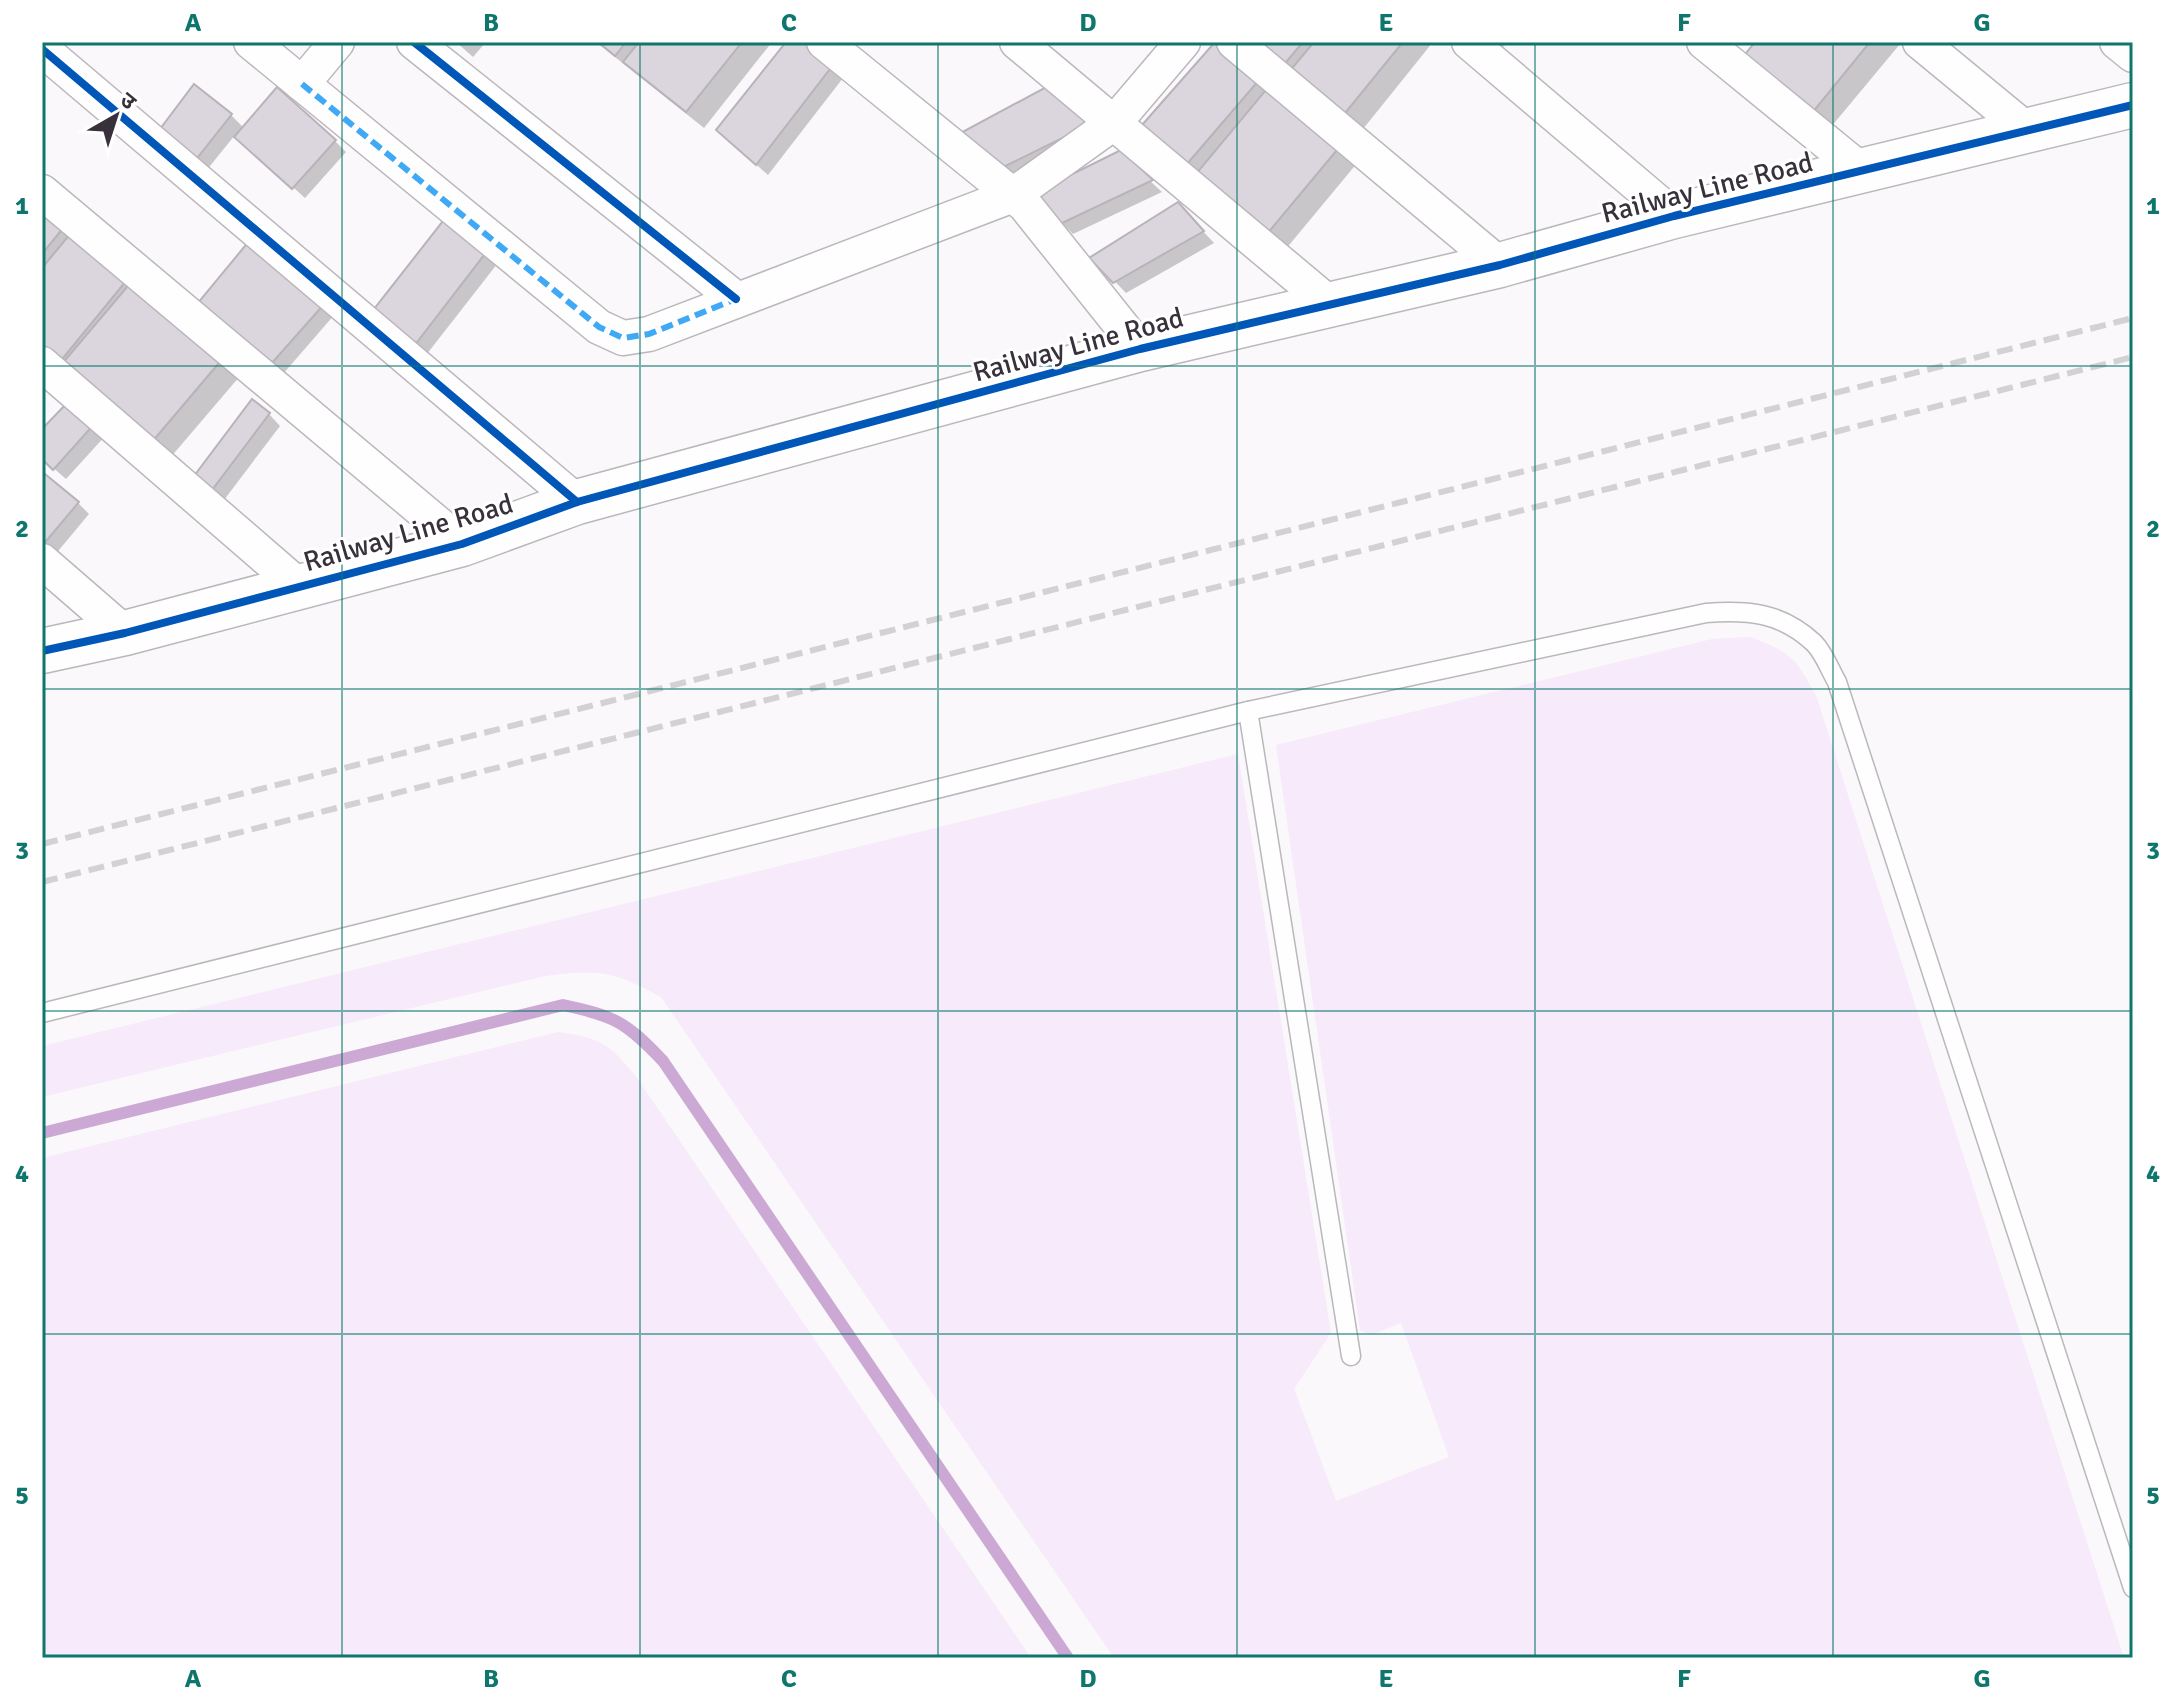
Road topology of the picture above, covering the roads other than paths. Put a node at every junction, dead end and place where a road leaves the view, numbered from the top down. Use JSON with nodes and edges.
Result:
{"nodes":[{"id":1,"x":251,"y":42,"type":"edge"},
{"id":2,"x":337,"y":42,"type":"edge"},
{"id":3,"x":414,"y":42,"type":"edge"},
{"id":4,"x":824,"y":42,"type":"edge"},
{"id":5,"x":1017,"y":42,"type":"edge"},
{"id":6,"x":1183,"y":42,"type":"edge"},
{"id":7,"x":1234,"y":42,"type":"edge"},
{"id":8,"x":1469,"y":42,"type":"edge"},
{"id":9,"x":1704,"y":42,"type":"edge"},
{"id":10,"x":1920,"y":42,"type":"edge"},
{"id":11,"x":2117,"y":42,"type":"edge"},
{"id":12,"x":42,"y":49,"type":"edge"},
{"id":13,"x":2133,"y":55,"type":"edge"},
{"id":14,"x":302,"y":84,"type":"junction"},
{"id":15,"x":2133,"y":105,"type":"edge"},
{"id":16,"x":1115,"y":122,"type":"junction"},
{"id":17,"x":2028,"y":131,"type":"junction"},
{"id":18,"x":1862,"y":171,"type":"junction"},
{"id":19,"x":42,"y":192,"type":"edge"},
{"id":20,"x":1013,"y":195,"type":"junction"},
{"id":21,"x":1674,"y":216,"type":"junction"},
{"id":22,"x":1500,"y":265,"type":"junction"},
{"id":23,"x":736,"y":299,"type":"junction"},
{"id":24,"x":1331,"y":305,"type":"junction"},
{"id":25,"x":1140,"y":349,"type":"junction"},
{"id":26,"x":42,"y":364,"type":"edge"},
{"id":27,"x":577,"y":502,"type":"junction"},
{"id":28,"x":462,"y":544,"type":"junction"},
{"id":29,"x":42,"y":561,"type":"edge"},
{"id":30,"x":300,"y":587,"type":"junction"},
{"id":31,"x":125,"y":633,"type":"junction"},
{"id":32,"x":42,"y":651,"type":"edge"},
{"id":33,"x":1248,"y":711,"type":"junction"},
{"id":34,"x":42,"y":1013,"type":"edge"},
{"id":35,"x":1351,"y":1356,"type":"dead end"},
{"id":36,"x":2133,"y":1588,"type":"edge"}],
"edges":[{"from":1,"to":14,"type":"street"},
{"from":2,"to":14,"type":"street"},
{"from":3,"to":23,"type":"street"},
{"from":4,"to":20,"type":"street"},
{"from":5,"to":16,"type":"street"},
{"from":6,"to":16,"type":"street"},
{"from":7,"to":22,"type":"street"},
{"from":8,"to":21,"type":"street"},
{"from":9,"to":18,"type":"street"},
{"from":10,"to":17,"type":"street"},
{"from":11,"to":13,"type":"street"},
{"from":12,"to":27,"type":"street"},
{"from":14,"to":23,"type":"street"},
{"from":15,"to":17,"type":"street","name":"Railway Line Road"},
{"from":16,"to":20,"type":"street"},
{"from":16,"to":24,"type":"street"},
{"from":17,"to":18,"type":"street","name":"Railway Line Road"},
{"from":18,"to":21,"type":"street","name":"Railway Line Road"},
{"from":19,"to":28,"type":"street"},
{"from":20,"to":23,"type":"street"},
{"from":20,"to":25,"type":"street"},
{"from":21,"to":22,"type":"street","name":"Railway Line Road"},
{"from":22,"to":24,"type":"street","name":"Railway Line Road"},
{"from":24,"to":25,"type":"street","name":"Railway Line Road"},
{"from":25,"to":27,"type":"street","name":"Railway Line Road"},
{"from":26,"to":30,"type":"street"},
{"from":27,"to":28,"type":"street","name":"Railway Line Road"},
{"from":28,"to":30,"type":"street","name":"Railway Line Road"},
{"from":29,"to":31,"type":"street"},
{"from":30,"to":31,"type":"street","name":"Railway Line Road"},
{"from":31,"to":32,"type":"street","name":"Railway Line Road"},
{"from":33,"to":34,"type":"lane"},
{"from":33,"to":35,"type":"lane"},
{"from":33,"to":36,"type":"lane"}]}
